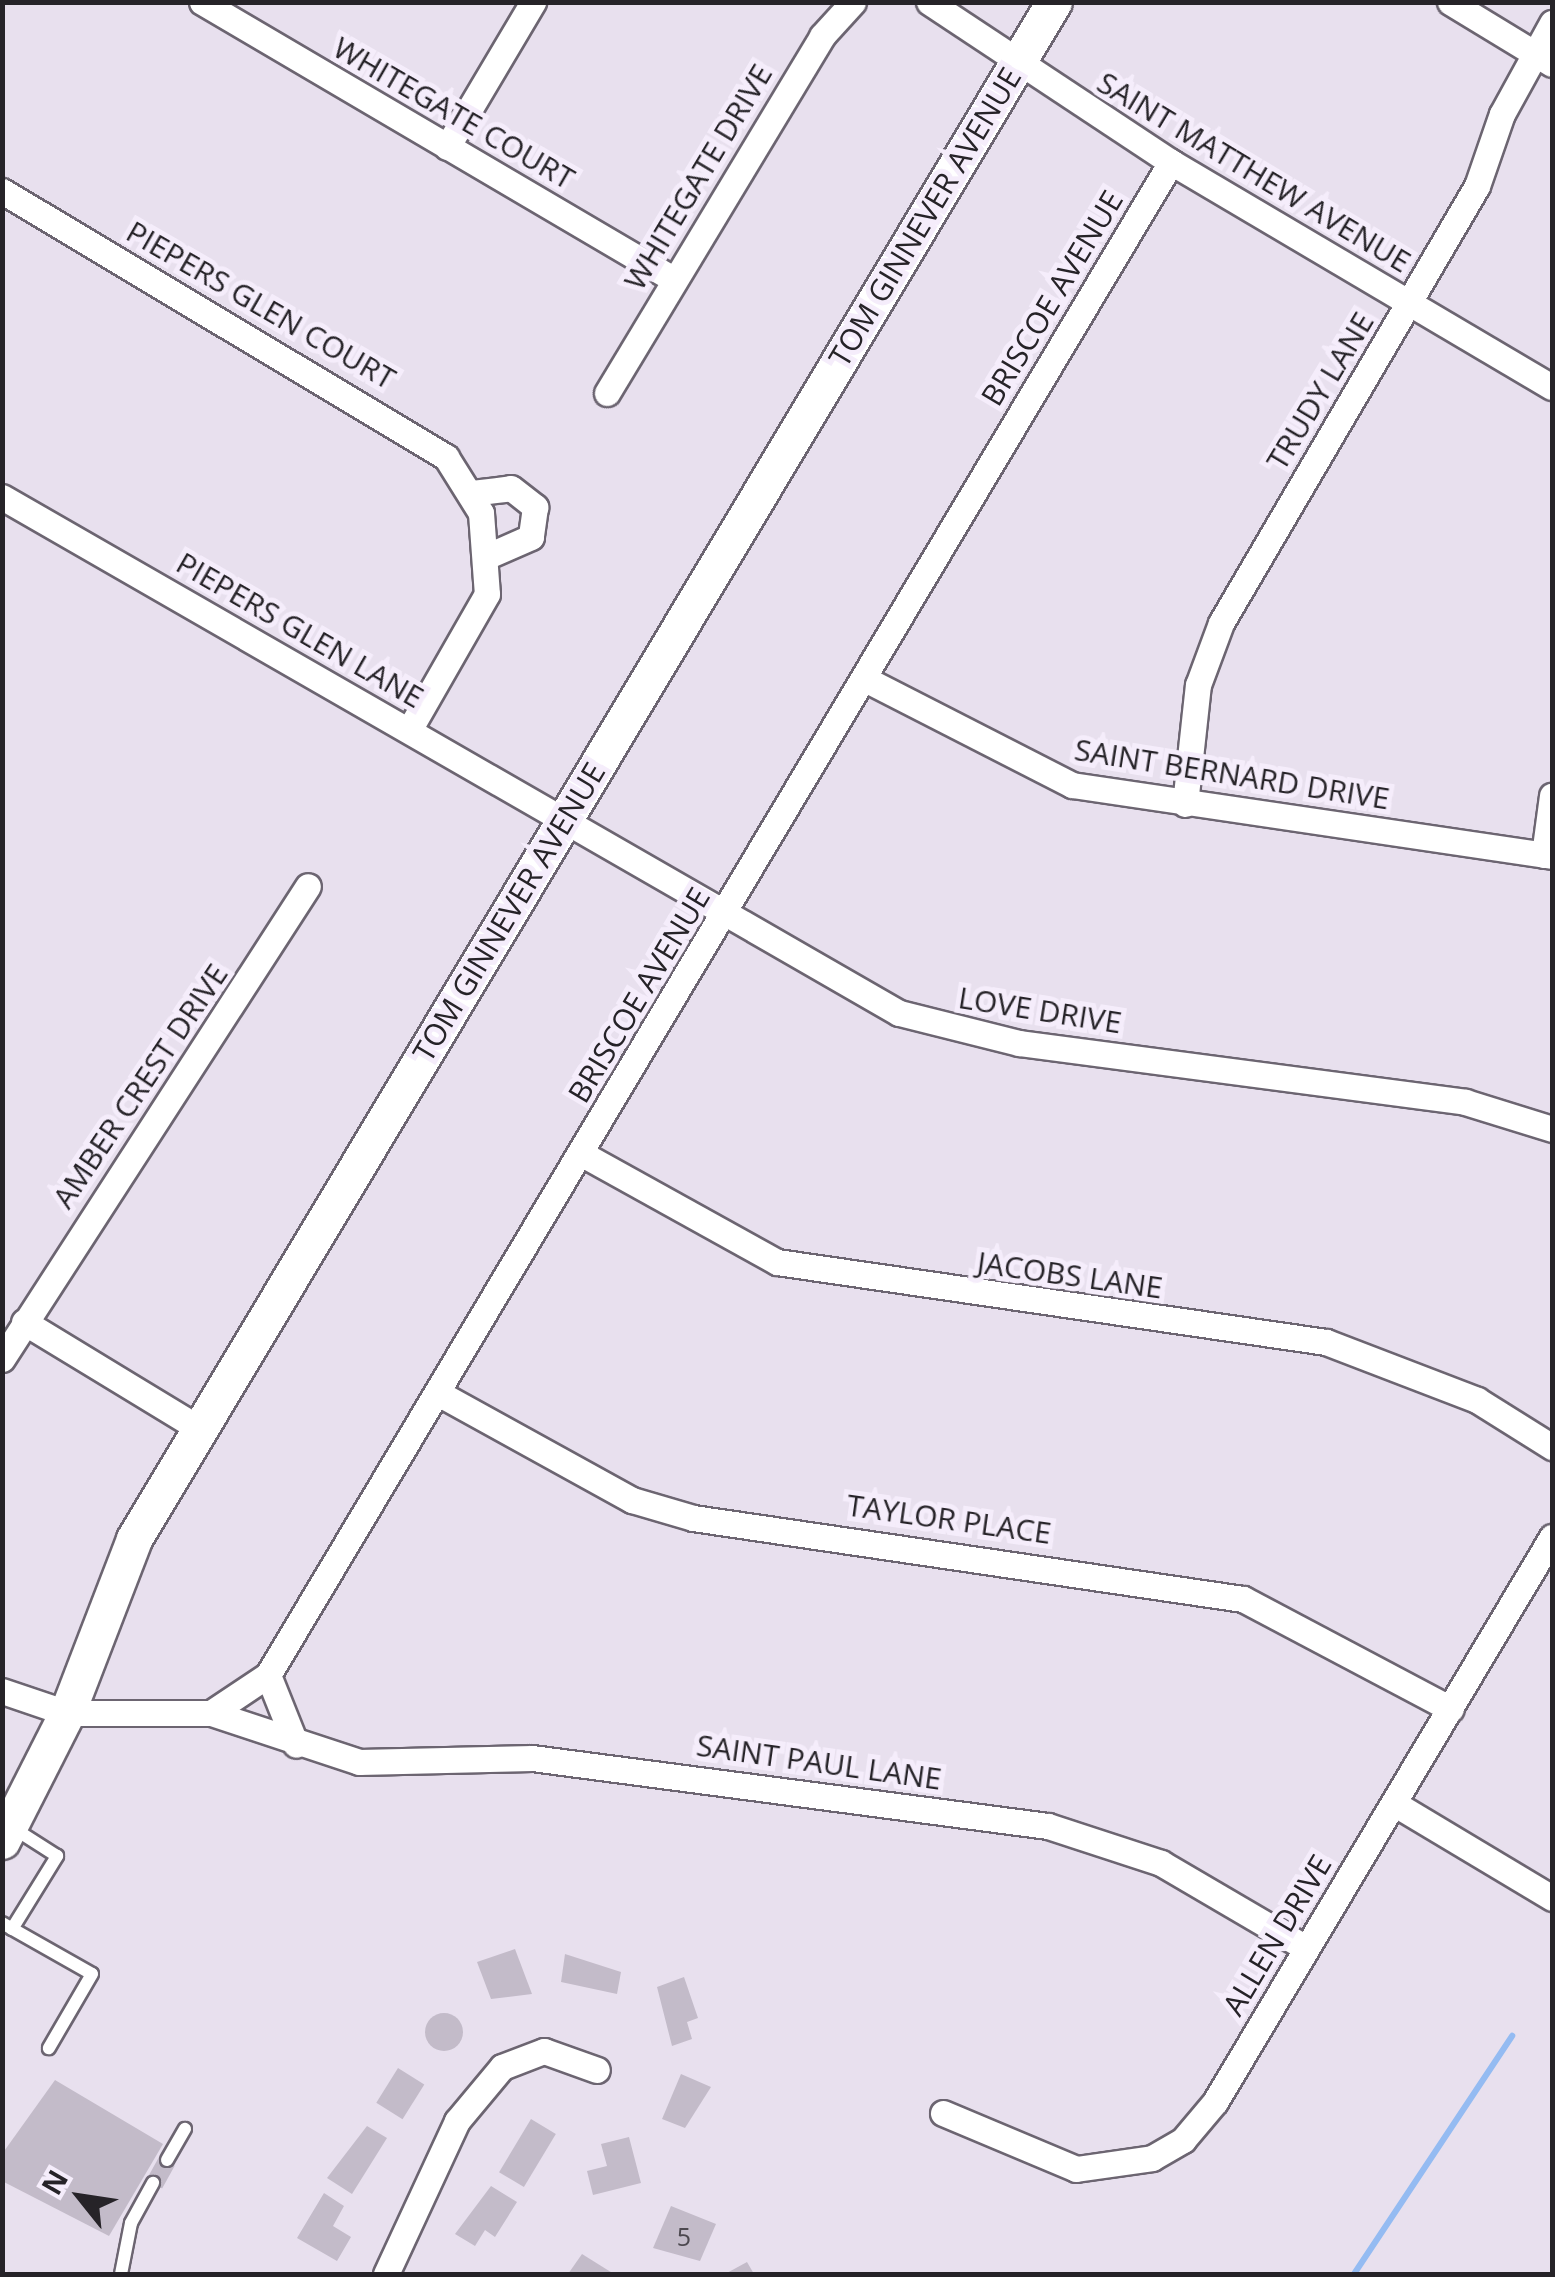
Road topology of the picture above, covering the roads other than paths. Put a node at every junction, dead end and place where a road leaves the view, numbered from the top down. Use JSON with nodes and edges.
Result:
{"nodes":[{"id":1,"x":202,"y":2,"type":"edge"},
{"id":2,"x":533,"y":2,"type":"edge"},
{"id":3,"x":853,"y":2,"type":"edge"},
{"id":4,"x":928,"y":2,"type":"edge"},
{"id":5,"x":1054,"y":2,"type":"edge"},
{"id":6,"x":1450,"y":2,"type":"edge"},
{"id":7,"x":230,"y":10,"type":"edge"},
{"id":8,"x":1552,"y":23,"type":"edge"},
{"id":9,"x":1543,"y":59,"type":"edge"},
{"id":10,"x":1016,"y":66,"type":"junction"},
{"id":11,"x":447,"y":146,"type":"junction"},
{"id":12,"x":1170,"y":162,"type":"junction"},
{"id":13,"x":2,"y":191,"type":"edge"},
{"id":14,"x":673,"y":279,"type":"junction"},
{"id":15,"x":1410,"y":303,"type":"junction"},
{"id":16,"x":1552,"y":387,"type":"edge"},
{"id":17,"x":608,"y":393,"type":"dead end"},
{"id":18,"x":472,"y":493,"type":"junction"},
{"id":19,"x":2,"y":497,"type":"edge"},
{"id":20,"x":490,"y":555,"type":"junction"},
{"id":21,"x":865,"y":678,"type":"junction"},
{"id":22,"x":409,"y":730,"type":"junction"},
{"id":23,"x":1552,"y":796,"type":"edge"},
{"id":24,"x":1185,"y":804,"type":"junction"},
{"id":25,"x":564,"y":819,"type":"junction"},
{"id":26,"x":1548,"y":856,"type":"edge"},
{"id":27,"x":308,"y":886,"type":"dead end"},
{"id":28,"x":723,"y":917,"type":"junction"},
{"id":29,"x":1552,"y":1129,"type":"edge"},
{"id":30,"x":582,"y":1154,"type":"junction"},
{"id":31,"x":24,"y":1322,"type":"junction"},
{"id":32,"x":2,"y":1360,"type":"edge"},
{"id":33,"x":438,"y":1394,"type":"junction"},
{"id":34,"x":200,"y":1430,"type":"junction"},
{"id":35,"x":1552,"y":1447,"type":"edge"},
{"id":36,"x":1552,"y":1537,"type":"edge"},
{"id":37,"x":268,"y":1675,"type":"junction"},
{"id":38,"x":2,"y":1691,"type":"edge"},
{"id":39,"x":1451,"y":1710,"type":"junction"},
{"id":40,"x":67,"y":1713,"type":"junction"},
{"id":41,"x":211,"y":1713,"type":"junction"},
{"id":42,"x":296,"y":1745,"type":"junction"},
{"id":43,"x":1395,"y":1804,"type":"junction"},
{"id":44,"x":7,"y":1834,"type":"edge"},
{"id":45,"x":1552,"y":1898,"type":"edge"},
{"id":46,"x":7,"y":1926,"type":"edge"},
{"id":47,"x":1306,"y":1948,"type":"junction"},
{"id":48,"x":49,"y":2048,"type":"dead end"},
{"id":49,"x":597,"y":2070,"type":"dead end"},
{"id":50,"x":943,"y":2113,"type":"dead end"},
{"id":51,"x":185,"y":2129,"type":"dead end"},
{"id":52,"x":167,"y":2160,"type":"dead end"},
{"id":53,"x":153,"y":2183,"type":"dead end"},
{"id":54,"x":120,"y":2274,"type":"edge"},
{"id":55,"x":386,"y":2274,"type":"edge"}],
"edges":[{"from":1,"to":7,"type":"street","name":"WHITEGATE COURT"},
{"from":2,"to":11,"type":"street"},
{"from":3,"to":14,"type":"street","name":"WHITEGATE DRIVE"},
{"from":4,"to":10,"type":"street","name":"SAINT MATTHEW AVENUE"},
{"from":5,"to":10,"type":"main road","name":"TOM GINNEVER AVENUE"},
{"from":6,"to":9,"type":"street"},
{"from":7,"to":11,"type":"street","name":"WHITEGATE COURT"},
{"from":8,"to":9,"type":"street","name":"TRUDY LANE"},
{"from":9,"to":15,"type":"street","name":"TRUDY LANE"},
{"from":10,"to":12,"type":"street","name":"SAINT MATTHEW AVENUE"},
{"from":10,"to":25,"type":"main road","name":"TOM GINNEVER AVENUE"},
{"from":11,"to":14,"type":"street","name":"WHITEGATE COURT"},
{"from":12,"to":15,"type":"street","name":"SAINT MATTHEW AVENUE"},
{"from":12,"to":21,"type":"street","name":"BRISCOE AVENUE"},
{"from":13,"to":18,"type":"street","name":"PIEPERS GLEN COURT"},
{"from":14,"to":17,"type":"street","name":"WHITEGATE DRIVE"},
{"from":15,"to":16,"type":"street","name":"SAINT MATTHEW AVENUE"},
{"from":15,"to":24,"type":"street","name":"TRUDY LANE"},
{"from":18,"to":20,"type":"street","name":"PIEPERS GLEN COURT"},
{"from":18,"to":20,"type":"street"},
{"from":19,"to":22,"type":"street","name":"PIEPERS GLEN LANE"},
{"from":20,"to":22,"type":"street"},
{"from":21,"to":24,"type":"street","name":"SAINT BERNARD DRIVE"},
{"from":21,"to":28,"type":"street","name":"BRISCOE AVENUE"},
{"from":22,"to":25,"type":"street","name":"PIEPERS GLEN LANE"},
{"from":23,"to":26,"type":"street"},
{"from":24,"to":26,"type":"street","name":"SAINT BERNARD DRIVE"},
{"from":25,"to":28,"type":"street","name":"LOVE DRIVE"},
{"from":25,"to":34,"type":"main road","name":"TOM GINNEVER AVENUE"},
{"from":27,"to":31,"type":"street","name":"AMBER CREST DRIVE"},
{"from":28,"to":29,"type":"street","name":"LOVE DRIVE"},
{"from":28,"to":30,"type":"street","name":"BRISCOE AVENUE"},
{"from":30,"to":33,"type":"street","name":"BRISCOE AVENUE"},
{"from":30,"to":35,"type":"street","name":"JACOBS LANE"},
{"from":31,"to":32,"type":"street","name":"AMBER CREST DRIVE"},
{"from":31,"to":34,"type":"street"},
{"from":33,"to":37,"type":"street","name":"BRISCOE AVENUE"},
{"from":33,"to":39,"type":"street","name":"TAYLOR PLACE"},
{"from":34,"to":40,"type":"main road","name":"TOM GINNEVER AVENUE"},
{"from":36,"to":39,"type":"street","name":"ALLEN DRIVE"},
{"from":37,"to":41,"type":"street","name":"BRISCOE AVENUE"},
{"from":37,"to":42,"type":"street"},
{"from":38,"to":40,"type":"street"},
{"from":39,"to":43,"type":"street","name":"ALLEN DRIVE"},
{"from":40,"to":41,"type":"street"},
{"from":40,"to":44,"type":"main road","name":"TOM GINNEVER AVENUE"},
{"from":41,"to":42,"type":"street","name":"SAINT PAUL LANE"},
{"from":42,"to":47,"type":"street","name":"SAINT PAUL LANE"},
{"from":43,"to":45,"type":"street"},
{"from":43,"to":47,"type":"street","name":"ALLEN DRIVE"},
{"from":44,"to":46,"type":"lane"},
{"from":46,"to":48,"type":"lane"},
{"from":47,"to":50,"type":"street","name":"ALLEN DRIVE"},
{"from":49,"to":55,"type":"street"},
{"from":51,"to":52,"type":"lane"},
{"from":53,"to":54,"type":"lane"}]}
